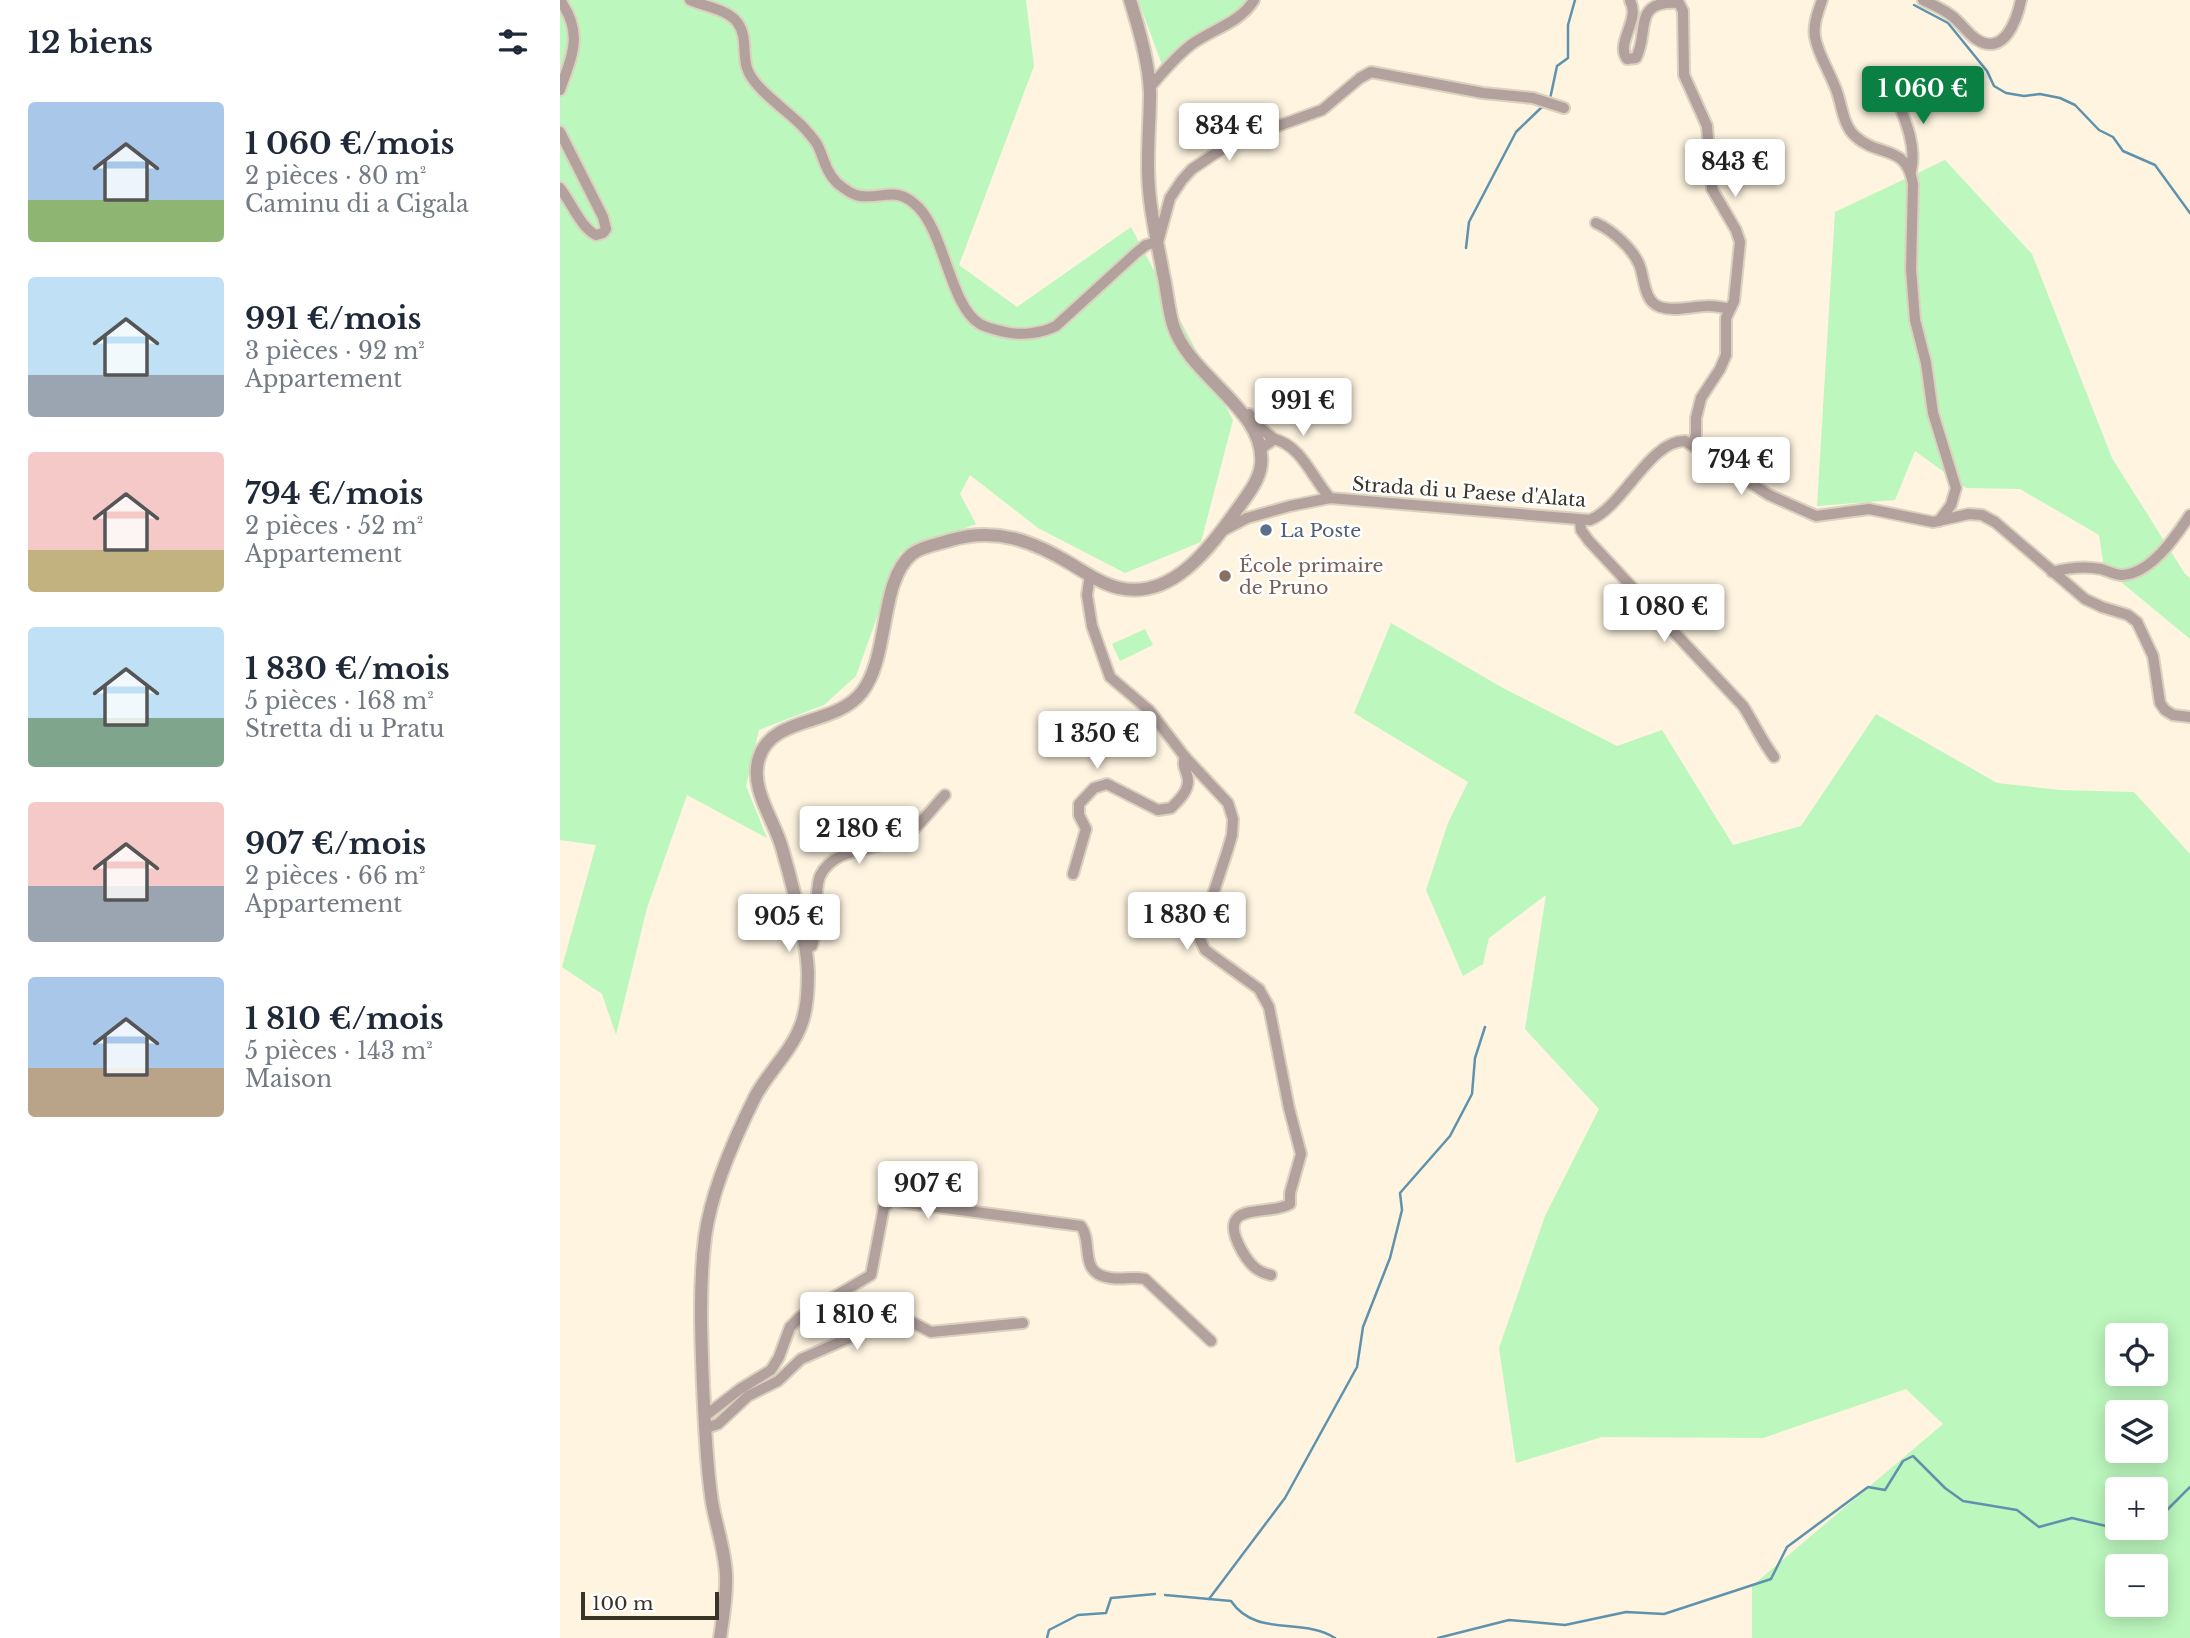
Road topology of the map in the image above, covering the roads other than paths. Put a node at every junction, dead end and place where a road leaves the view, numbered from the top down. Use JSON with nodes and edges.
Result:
{"nodes":[{"id":1,"x":690,"y":0,"type":"edge"},
{"id":2,"x":1130,"y":0,"type":"edge"},
{"id":3,"x":1254,"y":0,"type":"edge"},
{"id":4,"x":1822,"y":0,"type":"edge"},
{"id":5,"x":1923,"y":0,"type":"edge"},
{"id":6,"x":2021,"y":0,"type":"edge"},
{"id":7,"x":560,"y":1,"type":"edge"},
{"id":8,"x":1630,"y":1,"type":"edge"},
{"id":9,"x":1891,"y":85,"type":"dead end"},
{"id":10,"x":1150,"y":87,"type":"junction"},
{"id":11,"x":560,"y":90,"type":"edge"},
{"id":12,"x":1564,"y":108,"type":"dead end"},
{"id":13,"x":560,"y":132,"type":"edge"},
{"id":14,"x":1759,"y":157,"type":"dead end"},
{"id":15,"x":1710,"y":165,"type":"junction"},
{"id":16,"x":1911,"y":171,"type":"junction"},
{"id":17,"x":560,"y":188,"type":"edge"},
{"id":18,"x":1596,"y":223,"type":"dead end"},
{"id":19,"x":1158,"y":242,"type":"junction"},
{"id":20,"x":1731,"y":309,"type":"junction"},
{"id":21,"x":1240,"y":411,"type":"junction"},
{"id":22,"x":1274,"y":439,"type":"junction"},
{"id":23,"x":1692,"y":444,"type":"junction"},
{"id":24,"x":1261,"y":449,"type":"junction"},
{"id":25,"x":1330,"y":498,"type":"junction"},
{"id":26,"x":2190,"y":514,"type":"edge"},
{"id":27,"x":1580,"y":521,"type":"junction"},
{"id":28,"x":1938,"y":521,"type":"junction"},
{"id":29,"x":1222,"y":531,"type":"junction"},
{"id":30,"x":2052,"y":572,"type":"junction"},
{"id":31,"x":1090,"y":575,"type":"junction"},
{"id":32,"x":2190,"y":717,"type":"edge"},
{"id":33,"x":1185,"y":757,"type":"junction"},
{"id":34,"x":1774,"y":758,"type":"dead end"},
{"id":35,"x":945,"y":795,"type":"dead end"},
{"id":36,"x":1073,"y":874,"type":"dead end"},
{"id":37,"x":805,"y":950,"type":"junction"},
{"id":38,"x":1271,"y":1275,"type":"dead end"},
{"id":39,"x":1023,"y":1323,"type":"dead end"},
{"id":40,"x":1211,"y":1341,"type":"dead end"},
{"id":41,"x":705,"y":1422,"type":"junction"},
{"id":42,"x":720,"y":1638,"type":"edge"}],
"edges":[{"from":1,"to":19,"type":"street"},
{"from":2,"to":10,"type":"street"},
{"from":3,"to":10,"type":"street"},
{"from":4,"to":16,"type":"street"},
{"from":5,"to":6,"type":"street"},
{"from":7,"to":11,"type":"street"},
{"from":8,"to":15,"type":"street"},
{"from":9,"to":16,"type":"street"},
{"from":10,"to":19,"type":"street"},
{"from":12,"to":19,"type":"street"},
{"from":13,"to":17,"type":"street"},
{"from":14,"to":15,"type":"street"},
{"from":15,"to":20,"type":"street"},
{"from":16,"to":28,"type":"street"},
{"from":18,"to":20,"type":"street"},
{"from":19,"to":21,"type":"street"},
{"from":20,"to":23,"type":"street"},
{"from":21,"to":22,"type":"street"},
{"from":21,"to":24,"type":"street"},
{"from":22,"to":24,"type":"street"},
{"from":22,"to":25,"type":"street"},
{"from":23,"to":27,"type":"street","name":"Strada di u Paese d'Alata"},
{"from":23,"to":28,"type":"street"},
{"from":24,"to":29,"type":"street"},
{"from":25,"to":27,"type":"street","name":"Strada di u Paese d'Alata"},
{"from":25,"to":29,"type":"street","name":"Strada di u Paese d'Alata"},
{"from":26,"to":30,"type":"street"},
{"from":27,"to":34,"type":"street"},
{"from":28,"to":30,"type":"street"},
{"from":29,"to":31,"type":"street"},
{"from":30,"to":32,"type":"street"},
{"from":31,"to":33,"type":"street"},
{"from":31,"to":37,"type":"street"},
{"from":33,"to":36,"type":"street"},
{"from":33,"to":38,"type":"street"},
{"from":35,"to":37,"type":"street"},
{"from":37,"to":41,"type":"street"},
{"from":39,"to":41,"type":"street"},
{"from":40,"to":41,"type":"street"},
{"from":41,"to":42,"type":"street"}]}
